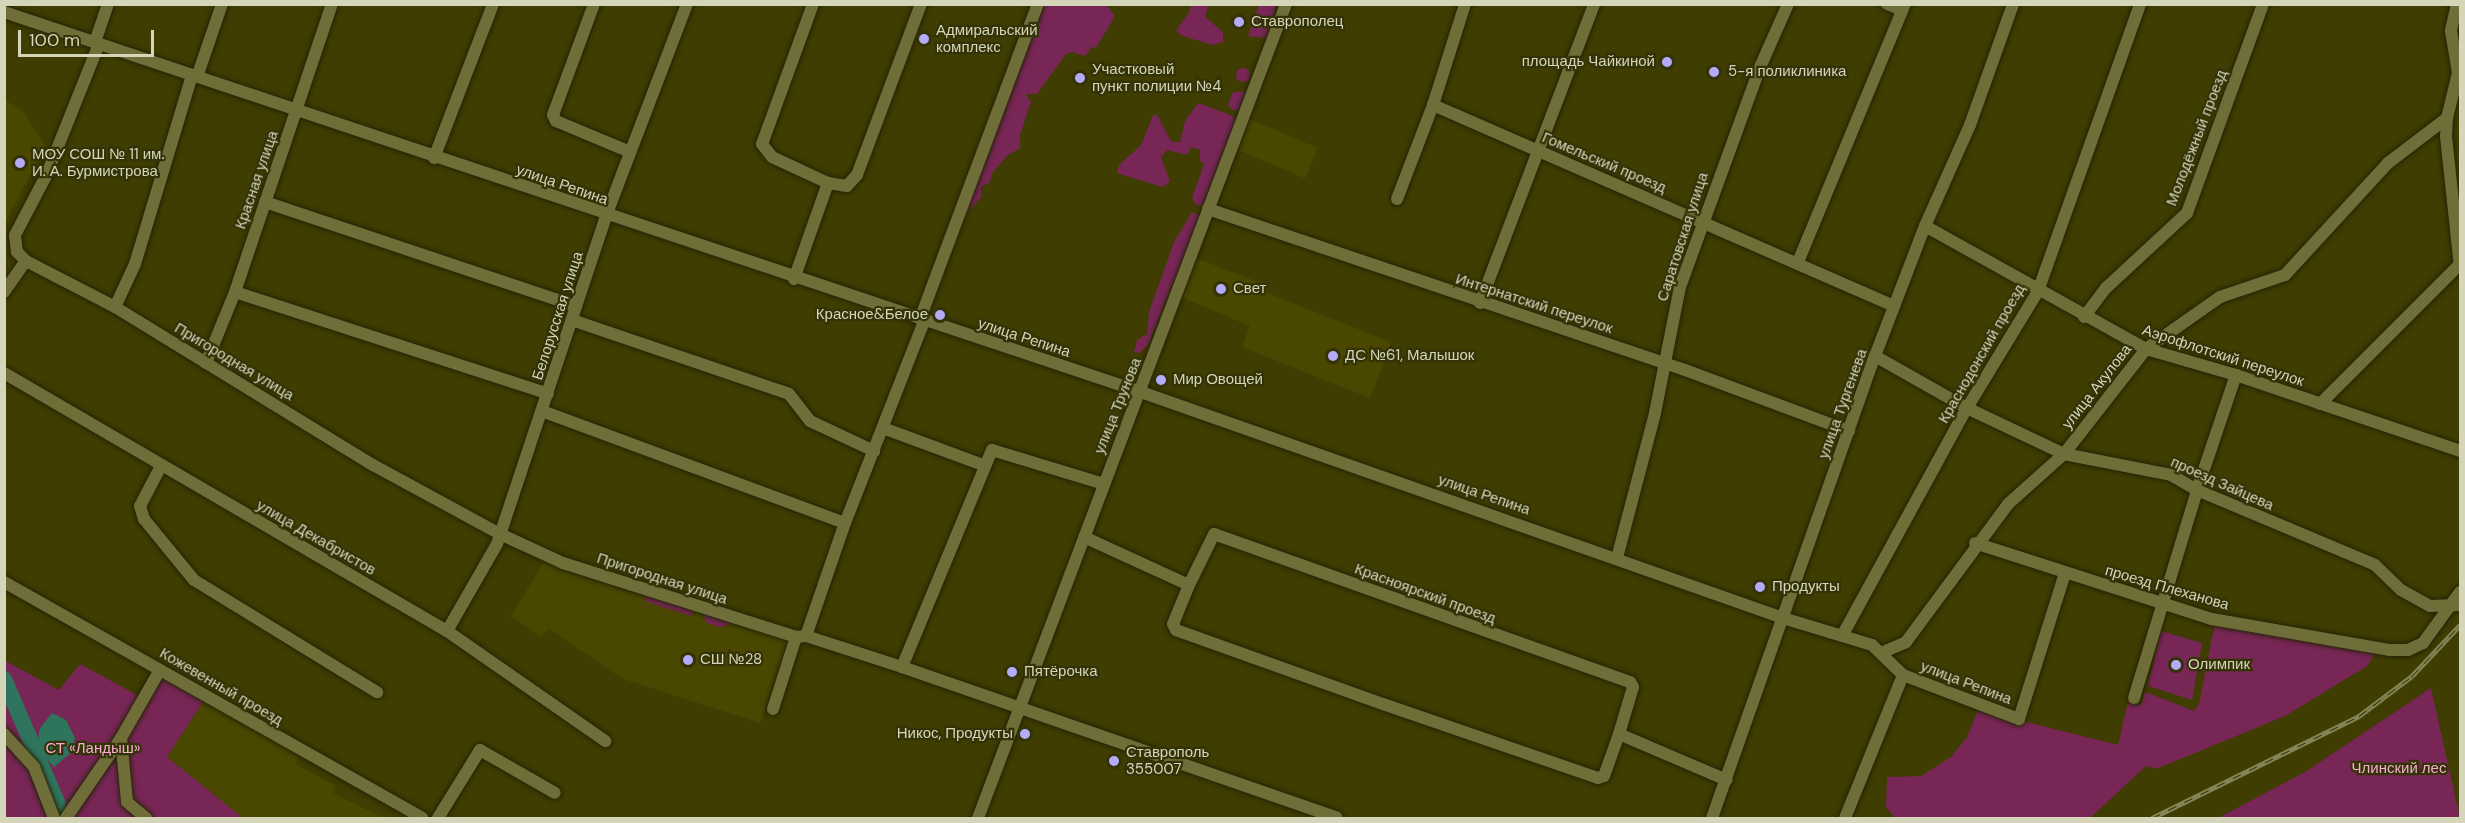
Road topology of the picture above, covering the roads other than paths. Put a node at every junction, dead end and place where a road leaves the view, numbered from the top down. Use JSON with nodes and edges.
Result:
{"nodes":[{"id":1,"x":108,"y":4,"type":"edge"},
{"id":2,"x":222,"y":4,"type":"edge"},
{"id":3,"x":332,"y":4,"type":"edge"},
{"id":4,"x":493,"y":4,"type":"edge"},
{"id":5,"x":594,"y":4,"type":"edge"},
{"id":6,"x":687,"y":4,"type":"edge"},
{"id":7,"x":813,"y":4,"type":"edge"},
{"id":8,"x":921,"y":4,"type":"edge"},
{"id":9,"x":1038,"y":4,"type":"edge"},
{"id":10,"x":1286,"y":4,"type":"edge"},
{"id":11,"x":1465,"y":4,"type":"edge"},
{"id":12,"x":1594,"y":4,"type":"edge"},
{"id":13,"x":1788,"y":4,"type":"edge"},
{"id":14,"x":1887,"y":4,"type":"edge"},
{"id":15,"x":2013,"y":4,"type":"edge"},
{"id":16,"x":2140,"y":4,"type":"edge"},
{"id":17,"x":2263,"y":4,"type":"edge"},
{"id":18,"x":2457,"y":4,"type":"edge"},
{"id":19,"x":1904,"y":7,"type":"edge"},
{"id":20,"x":4,"y":12,"type":"edge"},
{"id":21,"x":97,"y":43,"type":"junction"},
{"id":22,"x":194,"y":76,"type":"junction"},
{"id":23,"x":1433,"y":105,"type":"junction"},
{"id":24,"x":297,"y":113,"type":"junction"},
{"id":25,"x":2446,"y":118,"type":"junction"},
{"id":26,"x":630,"y":152,"type":"junction"},
{"id":27,"x":1539,"y":152,"type":"junction"},
{"id":28,"x":434,"y":158,"type":"junction"},
{"id":29,"x":828,"y":183,"type":"junction"},
{"id":30,"x":1397,"y":199,"type":"dead end"},
{"id":31,"x":265,"y":202,"type":"junction"},
{"id":32,"x":1208,"y":209,"type":"junction"},
{"id":33,"x":606,"y":216,"type":"junction"},
{"id":34,"x":1702,"y":221,"type":"junction"},
{"id":35,"x":1925,"y":226,"type":"junction"},
{"id":36,"x":26,"y":261,"type":"junction"},
{"id":37,"x":1798,"y":262,"type":"junction"},
{"id":38,"x":2460,"y":266,"type":"edge"},
{"id":39,"x":794,"y":279,"type":"junction"},
{"id":40,"x":2038,"y":291,"type":"junction"},
{"id":41,"x":4,"y":292,"type":"edge"},
{"id":42,"x":235,"y":292,"type":"junction"},
{"id":43,"x":1480,"y":303,"type":"junction"},
{"id":44,"x":576,"y":306,"type":"junction"},
{"id":45,"x":1894,"y":306,"type":"junction"},
{"id":46,"x":115,"y":307,"type":"junction"},
{"id":47,"x":2084,"y":317,"type":"junction"},
{"id":48,"x":572,"y":320,"type":"junction"},
{"id":49,"x":922,"y":320,"type":"junction"},
{"id":50,"x":2146,"y":349,"type":"junction"},
{"id":51,"x":1875,"y":356,"type":"junction"},
{"id":52,"x":1663,"y":362,"type":"junction"},
{"id":53,"x":206,"y":363,"type":"junction"},
{"id":54,"x":4,"y":373,"type":"edge"},
{"id":55,"x":2236,"y":375,"type":"junction"},
{"id":56,"x":1141,"y":392,"type":"junction"},
{"id":57,"x":548,"y":394,"type":"junction"},
{"id":58,"x":2320,"y":404,"type":"junction"},
{"id":59,"x":1967,"y":408,"type":"junction"},
{"id":60,"x":542,"y":411,"type":"junction"},
{"id":61,"x":883,"y":428,"type":"junction"},
{"id":62,"x":1849,"y":431,"type":"junction"},
{"id":63,"x":874,"y":451,"type":"junction"},
{"id":64,"x":2460,"y":451,"type":"edge"},
{"id":65,"x":2064,"y":454,"type":"junction"},
{"id":66,"x":983,"y":465,"type":"junction"},
{"id":67,"x":161,"y":466,"type":"junction"},
{"id":68,"x":1104,"y":484,"type":"junction"},
{"id":69,"x":2197,"y":490,"type":"junction"},
{"id":70,"x":845,"y":523,"type":"junction"},
{"id":71,"x":500,"y":534,"type":"junction"},
{"id":72,"x":1084,"y":537,"type":"junction"},
{"id":73,"x":1976,"y":543,"type":"junction"},
{"id":74,"x":1617,"y":558,"type":"junction"},
{"id":75,"x":2065,"y":573,"type":"junction"},
{"id":76,"x":4,"y":582,"type":"edge"},
{"id":77,"x":1190,"y":585,"type":"junction"},
{"id":78,"x":2460,"y":592,"type":"edge"},
{"id":79,"x":2162,"y":605,"type":"junction"},
{"id":80,"x":2456,"y":605,"type":"edge"},
{"id":81,"x":1783,"y":618,"type":"junction"},
{"id":82,"x":447,"y":631,"type":"junction"},
{"id":83,"x":1842,"y":636,"type":"junction"},
{"id":84,"x":801,"y":637,"type":"junction"},
{"id":85,"x":1882,"y":652,"type":"junction"},
{"id":86,"x":902,"y":667,"type":"junction"},
{"id":87,"x":160,"y":670,"type":"junction"},
{"id":88,"x":1903,"y":675,"type":"junction"},
{"id":89,"x":377,"y":692,"type":"dead end"},
{"id":90,"x":2134,"y":698,"type":"dead end"},
{"id":91,"x":1018,"y":708,"type":"junction"},
{"id":92,"x":772,"y":709,"type":"dead end"},
{"id":93,"x":4,"y":734,"type":"edge"},
{"id":94,"x":1619,"y":734,"type":"junction"},
{"id":95,"x":121,"y":738,"type":"junction"},
{"id":96,"x":605,"y":741,"type":"dead end"},
{"id":97,"x":1727,"y":780,"type":"junction"},
{"id":98,"x":555,"y":793,"type":"dead end"},
{"id":99,"x":54,"y":819,"type":"edge"},
{"id":100,"x":66,"y":819,"type":"edge"},
{"id":101,"x":146,"y":819,"type":"edge"},
{"id":102,"x":422,"y":819,"type":"edge"},
{"id":103,"x":438,"y":819,"type":"edge"},
{"id":104,"x":978,"y":819,"type":"edge"},
{"id":105,"x":1337,"y":819,"type":"edge"},
{"id":106,"x":1712,"y":819,"type":"edge"},
{"id":107,"x":1845,"y":819,"type":"edge"}],
"edges":[{"from":1,"to":21,"type":"street"},
{"from":2,"to":22,"type":"street"},
{"from":3,"to":24,"type":"street","name":"Красная улица"},
{"from":4,"to":28,"type":"street"},
{"from":5,"to":26,"type":"street"},
{"from":6,"to":26,"type":"street","name":"Белорусская улица"},
{"from":7,"to":29,"type":"street"},
{"from":8,"to":29,"type":"street"},
{"from":9,"to":49,"type":"street"},
{"from":10,"to":32,"type":"street","name":"улица Трунова"},
{"from":11,"to":23,"type":"street"},
{"from":12,"to":27,"type":"street"},
{"from":13,"to":34,"type":"street","name":"Саратовская улица"},
{"from":14,"to":19,"type":"street"},
{"from":15,"to":35,"type":"street","name":"улица Тургенева"},
{"from":16,"to":40,"type":"street","name":"Краснодонский проезд"},
{"from":17,"to":47,"type":"street","name":"Молодёжный проезд"},
{"from":18,"to":25,"type":"street"},
{"from":19,"to":37,"type":"street"},
{"from":20,"to":21,"type":"street","name":"улица Репина"},
{"from":21,"to":22,"type":"street","name":"улица Репина"},
{"from":21,"to":36,"type":"street"},
{"from":22,"to":24,"type":"street","name":"улица Репина"},
{"from":22,"to":46,"type":"street"},
{"from":23,"to":27,"type":"street","name":"Гомельский проезд"},
{"from":23,"to":30,"type":"street"},
{"from":24,"to":28,"type":"street","name":"улица Репина"},
{"from":24,"to":31,"type":"street","name":"Красная улица"},
{"from":25,"to":38,"type":"street"},
{"from":25,"to":50,"type":"street","name":"улица Акулова"},
{"from":26,"to":33,"type":"street","name":"Белорусская улица"},
{"from":27,"to":34,"type":"street","name":"Гомельский проезд"},
{"from":27,"to":43,"type":"street"},
{"from":28,"to":33,"type":"street","name":"улица Репина"},
{"from":29,"to":39,"type":"street"},
{"from":31,"to":42,"type":"street","name":"Красная улица"},
{"from":31,"to":44,"type":"street"},
{"from":32,"to":43,"type":"street","name":"Интернатский переулок"},
{"from":32,"to":56,"type":"street","name":"улица Трунова"},
{"from":33,"to":39,"type":"street","name":"улица Репина"},
{"from":33,"to":44,"type":"street","name":"Белорусская улица"},
{"from":34,"to":37,"type":"street","name":"Гомельский проезд"},
{"from":34,"to":52,"type":"street","name":"Саратовская улица"},
{"from":35,"to":40,"type":"street","name":"Аэрофлотский переулок"},
{"from":35,"to":45,"type":"street","name":"улица Тургенева"},
{"from":36,"to":41,"type":"street"},
{"from":36,"to":46,"type":"street","name":"Пригородная улица"},
{"from":37,"to":45,"type":"street","name":"Гомельский проезд"},
{"from":38,"to":58,"type":"street"},
{"from":39,"to":49,"type":"street","name":"улица Репина"},
{"from":40,"to":47,"type":"street","name":"Аэрофлотский переулок"},
{"from":40,"to":59,"type":"street","name":"Краснодонский проезд"},
{"from":42,"to":53,"type":"street","name":"Красная улица"},
{"from":42,"to":57,"type":"street"},
{"from":43,"to":52,"type":"street","name":"Интернатский переулок"},
{"from":44,"to":48,"type":"street","name":"Белорусская улица"},
{"from":45,"to":51,"type":"street","name":"улица Тургенева"},
{"from":46,"to":53,"type":"street","name":"Пригородная улица"},
{"from":47,"to":50,"type":"street","name":"Аэрофлотский переулок"},
{"from":48,"to":57,"type":"street","name":"Белорусская улица"},
{"from":48,"to":63,"type":"street"},
{"from":49,"to":56,"type":"street","name":"улица Репина"},
{"from":49,"to":61,"type":"street"},
{"from":50,"to":55,"type":"street","name":"Аэрофлотский переулок"},
{"from":50,"to":65,"type":"street","name":"улица Акулова"},
{"from":51,"to":59,"type":"street","name":"проезд Зайцева"},
{"from":51,"to":62,"type":"street","name":"улица Тургенева"},
{"from":52,"to":62,"type":"street","name":"Интернатский переулок"},
{"from":52,"to":74,"type":"street","name":"Саратовская улица"},
{"from":53,"to":71,"type":"street","name":"Пригородная улица"},
{"from":54,"to":67,"type":"street","name":"улица Декабристов"},
{"from":55,"to":58,"type":"street","name":"Аэрофлотский переулок"},
{"from":55,"to":69,"type":"street"},
{"from":56,"to":68,"type":"street","name":"улица Трунова"},
{"from":56,"to":74,"type":"street","name":"улица Репина"},
{"from":57,"to":60,"type":"street","name":"Белорусская улица"},
{"from":58,"to":64,"type":"street","name":"Аэрофлотский переулок"},
{"from":59,"to":65,"type":"street","name":"проезд Зайцева"},
{"from":59,"to":83,"type":"street","name":"Краснодонский проезд"},
{"from":60,"to":70,"type":"street"},
{"from":60,"to":71,"type":"street","name":"Белорусская улица"},
{"from":61,"to":63,"type":"street"},
{"from":61,"to":66,"type":"street"},
{"from":62,"to":81,"type":"street","name":"улица Тургенева"},
{"from":63,"to":70,"type":"street"},
{"from":65,"to":69,"type":"street","name":"проезд Зайцева"},
{"from":65,"to":73,"type":"street","name":"улица Акулова"},
{"from":66,"to":68,"type":"street"},
{"from":66,"to":86,"type":"street"},
{"from":67,"to":82,"type":"street","name":"улица Декабристов"},
{"from":67,"to":89,"type":"street"},
{"from":68,"to":72,"type":"street","name":"улица Трунова"},
{"from":69,"to":79,"type":"street"},
{"from":69,"to":80,"type":"street","name":"проезд Зайцева"},
{"from":70,"to":84,"type":"street"},
{"from":71,"to":82,"type":"street","name":"Белорусская улица"},
{"from":71,"to":84,"type":"street","name":"Пригородная улица"},
{"from":72,"to":77,"type":"street"},
{"from":72,"to":91,"type":"street","name":"улица Трунова"},
{"from":73,"to":75,"type":"street","name":"проезд Плеханова"},
{"from":73,"to":85,"type":"street","name":"улица Акулова"},
{"from":74,"to":81,"type":"street","name":"улица Репина"},
{"from":75,"to":79,"type":"street","name":"проезд Плеханова"},
{"from":75,"to":88,"type":"street","name":"улица Репина"},
{"from":76,"to":87,"type":"street","name":"Кожевенный проезд"},
{"from":77,"to":94,"type":"street","name":"Красноярский проезд"},
{"from":77,"to":94,"type":"street","name":"Красноярский проезд"},
{"from":78,"to":80,"type":"street","name":"проезд Плеханова"},
{"from":79,"to":80,"type":"street","name":"проезд Плеханова"},
{"from":79,"to":90,"type":"street"},
{"from":81,"to":83,"type":"street","name":"улица Репина"},
{"from":81,"to":97,"type":"street","name":"улица Тургенева"},
{"from":82,"to":96,"type":"street","name":"улица Декабристов"},
{"from":83,"to":85,"type":"street","name":"улица Репина"},
{"from":84,"to":86,"type":"street","name":"Пригородная улица"},
{"from":84,"to":92,"type":"street"},
{"from":85,"to":88,"type":"street","name":"улица Репина"},
{"from":86,"to":91,"type":"street","name":"Пригородная улица"},
{"from":87,"to":95,"type":"street"},
{"from":87,"to":102,"type":"street","name":"Кожевенный проезд"},
{"from":88,"to":107,"type":"street"},
{"from":91,"to":104,"type":"street","name":"улица Трунова"},
{"from":91,"to":105,"type":"street","name":"Пригородная улица"},
{"from":93,"to":99,"type":"street"},
{"from":94,"to":97,"type":"street"},
{"from":95,"to":100,"type":"street"},
{"from":95,"to":101,"type":"street"},
{"from":97,"to":106,"type":"street","name":"улица Тургенева"},
{"from":98,"to":103,"type":"street"}]}
